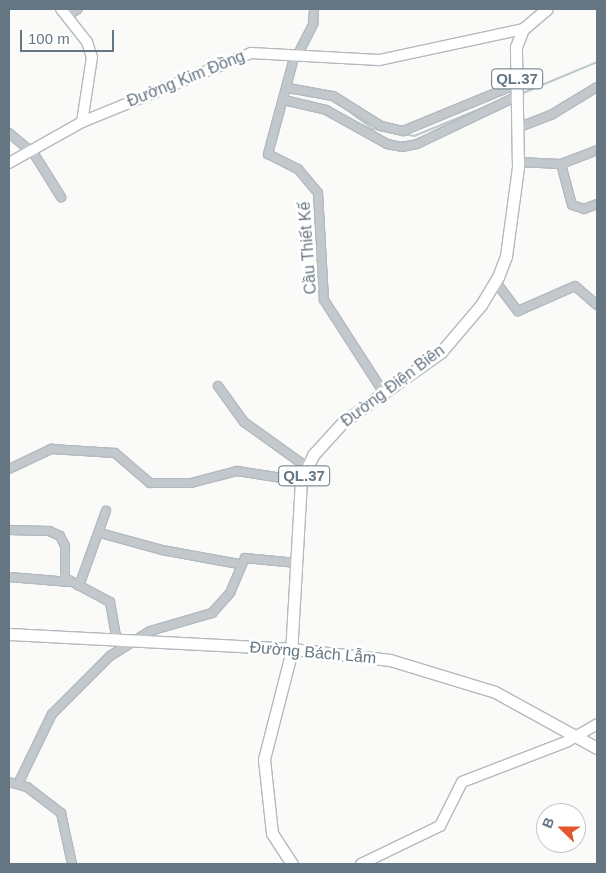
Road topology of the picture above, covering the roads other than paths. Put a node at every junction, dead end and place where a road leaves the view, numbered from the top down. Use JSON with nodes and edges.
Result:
{"nodes":[{"id":1,"x":78,"y":9,"type":"edge"},
{"id":2,"x":314,"y":9,"type":"edge"},
{"id":3,"x":547,"y":9,"type":"edge"},
{"id":4,"x":64,"y":13,"type":"edge"},
{"id":5,"x":523,"y":29,"type":"junction"},
{"id":6,"x":296,"y":54,"type":"junction"},
{"id":7,"x":517,"y":84,"type":"junction"},
{"id":8,"x":597,"y":87,"type":"edge"},
{"id":9,"x":288,"y":88,"type":"junction"},
{"id":10,"x":517,"y":96,"type":"junction"},
{"id":11,"x":284,"y":100,"type":"junction"},
{"id":12,"x":82,"y":122,"type":"junction"},
{"id":13,"x":517,"y":128,"type":"junction"},
{"id":14,"x":9,"y":133,"type":"edge"},
{"id":15,"x":30,"y":150,"type":"junction"},
{"id":16,"x":597,"y":150,"type":"edge"},
{"id":17,"x":518,"y":162,"type":"junction"},
{"id":18,"x":9,"y":163,"type":"edge"},
{"id":19,"x":561,"y":164,"type":"junction"},
{"id":20,"x":61,"y":197,"type":"dead end"},
{"id":21,"x":597,"y":204,"type":"edge"},
{"id":22,"x":495,"y":281,"type":"junction"},
{"id":23,"x":597,"y":305,"type":"edge"},
{"id":24,"x":218,"y":386,"type":"dead end"},
{"id":25,"x":384,"y":393,"type":"junction"},
{"id":26,"x":308,"y":468,"type":"junction"},
{"id":27,"x":9,"y":469,"type":"edge"},
{"id":28,"x":302,"y":481,"type":"junction"},
{"id":29,"x":106,"y":511,"type":"dead end"},
{"id":30,"x":9,"y":530,"type":"edge"},
{"id":31,"x":100,"y":533,"type":"junction"},
{"id":32,"x":297,"y":563,"type":"junction"},
{"id":33,"x":239,"y":564,"type":"junction"},
{"id":34,"x":9,"y":577,"type":"edge"},
{"id":35,"x":70,"y":582,"type":"junction"},
{"id":36,"x":79,"y":586,"type":"junction"},
{"id":37,"x":9,"y":634,"type":"edge"},
{"id":38,"x":117,"y":640,"type":"junction"},
{"id":39,"x":134,"y":640,"type":"junction"},
{"id":40,"x":292,"y":649,"type":"junction"},
{"id":41,"x":597,"y":724,"type":"edge"},
{"id":42,"x":578,"y":735,"type":"junction"},
{"id":43,"x":597,"y":748,"type":"edge"},
{"id":44,"x":9,"y":782,"type":"edge"},
{"id":45,"x":18,"y":784,"type":"junction"},
{"id":46,"x":72,"y":864,"type":"edge"},
{"id":47,"x":292,"y":864,"type":"edge"},
{"id":48,"x":361,"y":864,"type":"edge"}],
"edges":[{"from":1,"to":4,"type":"street"},
{"from":2,"to":6,"type":"street","name":"Cầu Thiết Kế"},
{"from":3,"to":5,"type":"main road"},
{"from":4,"to":12,"type":"street"},
{"from":5,"to":6,"type":"street","name":"Đường Kim Đồng"},
{"from":5,"to":7,"type":"main road","name":"Đường Điện Biên","number":"QL.37"},
{"from":6,"to":9,"type":"street","name":"Cầu Thiết Kế"},
{"from":6,"to":12,"type":"street","name":"Đường Kim Đồng"},
{"from":7,"to":9,"type":"street"},
{"from":7,"to":10,"type":"main road","name":"Đường Điện Biên","number":"QL.37"},
{"from":8,"to":13,"type":"street"},
{"from":9,"to":11,"type":"street","name":"Cầu Thiết Kế"},
{"from":10,"to":11,"type":"street"},
{"from":10,"to":13,"type":"main road","name":"Đường Điện Biên","number":"QL.37"},
{"from":11,"to":25,"type":"street","name":"Cầu Thiết Kế"},
{"from":12,"to":15,"type":"street","name":"Đường Kim Đồng"},
{"from":13,"to":17,"type":"main road","name":"Đường Điện Biên","number":"QL.37"},
{"from":14,"to":15,"type":"street"},
{"from":15,"to":18,"type":"street","name":"Đường Kim Đồng"},
{"from":15,"to":20,"type":"street"},
{"from":16,"to":19,"type":"street"},
{"from":17,"to":19,"type":"street"},
{"from":17,"to":22,"type":"main road","name":"Đường Điện Biên","number":"QL.37"},
{"from":19,"to":21,"type":"street"},
{"from":22,"to":23,"type":"street"},
{"from":22,"to":25,"type":"main road","name":"Đường Điện Biên","number":"QL.37"},
{"from":24,"to":26,"type":"street"},
{"from":25,"to":26,"type":"main road","name":"Đường Điện Biên","number":"QL.37"},
{"from":26,"to":28,"type":"main road","name":"Đường Điện Biên","number":"QL.37"},
{"from":27,"to":28,"type":"street"},
{"from":28,"to":32,"type":"main road","name":"Đường Điện Biên","number":"QL.37"},
{"from":29,"to":31,"type":"street"},
{"from":30,"to":35,"type":"street"},
{"from":31,"to":33,"type":"street"},
{"from":31,"to":36,"type":"street"},
{"from":32,"to":33,"type":"street"},
{"from":32,"to":40,"type":"main road","name":"Đường Điện Biên","number":"QL.37"},
{"from":33,"to":39,"type":"street"},
{"from":34,"to":35,"type":"street"},
{"from":35,"to":36,"type":"street"},
{"from":36,"to":38,"type":"street"},
{"from":37,"to":38,"type":"main road","name":"Đường Bách Lẫm"},
{"from":38,"to":39,"type":"main road","name":"Đường Bách Lẫm"},
{"from":39,"to":40,"type":"main road","name":"Đường Bách Lẫm"},
{"from":39,"to":45,"type":"street"},
{"from":40,"to":42,"type":"main road","name":"Đường Bách Lẫm"},
{"from":40,"to":47,"type":"main road","name":"Đường Điện Biên","number":"QL.37"},
{"from":41,"to":42,"type":"street"},
{"from":42,"to":43,"type":"main road","name":"Đường Bách Lẫm"},
{"from":42,"to":48,"type":"street"},
{"from":44,"to":45,"type":"street"},
{"from":45,"to":46,"type":"street"}]}
